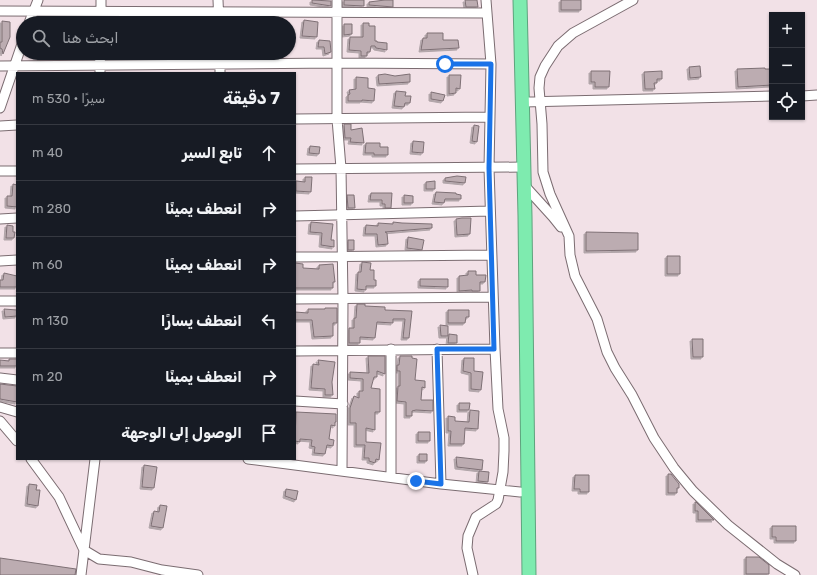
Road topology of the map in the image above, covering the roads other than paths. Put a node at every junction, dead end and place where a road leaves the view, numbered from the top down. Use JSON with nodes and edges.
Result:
{"nodes":[{"id":1,"x":38,"y":0,"type":"edge"},
{"id":2,"x":101,"y":0,"type":"edge"},
{"id":3,"x":218,"y":0,"type":"edge"},
{"id":4,"x":337,"y":0,"type":"edge"},
{"id":5,"x":486,"y":0,"type":"edge"},
{"id":6,"x":512,"y":0,"type":"edge"},
{"id":7,"x":520,"y":0,"type":"edge"},
{"id":8,"x":633,"y":0,"type":"edge"},
{"id":9,"x":0,"y":11,"type":"edge"},
{"id":10,"x":34,"y":11,"type":"junction"},
{"id":11,"x":101,"y":11,"type":"junction"},
{"id":12,"x":219,"y":11,"type":"junction"},
{"id":13,"x":336,"y":12,"type":"junction"},
{"id":14,"x":487,"y":13,"type":"junction"},
{"id":15,"x":32,"y":16,"type":"edge"},
{"id":16,"x":101,"y":16,"type":"edge"},
{"id":17,"x":219,"y":16,"type":"edge"},
{"id":18,"x":16,"y":60,"type":"edge"},
{"id":19,"x":337,"y":63,"type":"junction"},
{"id":20,"x":491,"y":64,"type":"junction"},
{"id":21,"x":0,"y":66,"type":"edge"},
{"id":22,"x":14,"y":66,"type":"junction"},
{"id":23,"x":100,"y":69,"type":"edge"},
{"id":24,"x":220,"y":69,"type":"edge"},
{"id":25,"x":817,"y":95,"type":"edge"},
{"id":26,"x":769,"y":96,"type":"edge"},
{"id":27,"x":805,"y":96,"type":"edge"},
{"id":28,"x":540,"y":101,"type":"junction"},
{"id":29,"x":523,"y":102,"type":"junction"},
{"id":30,"x":0,"y":108,"type":"edge"},
{"id":31,"x":490,"y":117,"type":"junction"},
{"id":32,"x":296,"y":119,"type":"edge"},
{"id":33,"x":337,"y":119,"type":"junction"},
{"id":34,"x":16,"y":125,"type":"edge"},
{"id":35,"x":0,"y":126,"type":"edge"},
{"id":36,"x":520,"y":167,"type":"junction"},
{"id":37,"x":341,"y":168,"type":"junction"},
{"id":38,"x":489,"y":168,"type":"junction"},
{"id":39,"x":296,"y":169,"type":"edge"},
{"id":40,"x":0,"y":171,"type":"edge"},
{"id":41,"x":16,"y":171,"type":"edge"},
{"id":42,"x":524,"y":185,"type":"junction"},
{"id":43,"x":490,"y":211,"type":"junction"},
{"id":44,"x":296,"y":216,"type":"edge"},
{"id":45,"x":341,"y":216,"type":"junction"},
{"id":46,"x":16,"y":218,"type":"edge"},
{"id":47,"x":0,"y":219,"type":"edge"},
{"id":48,"x":569,"y":249,"type":"junction"},
{"id":49,"x":491,"y":255,"type":"junction"},
{"id":50,"x":296,"y":257,"type":"edge"},
{"id":51,"x":341,"y":257,"type":"junction"},
{"id":52,"x":0,"y":260,"type":"edge"},
{"id":53,"x":16,"y":260,"type":"edge"},
{"id":54,"x":493,"y":297,"type":"junction"},
{"id":55,"x":296,"y":299,"type":"edge"},
{"id":56,"x":343,"y":299,"type":"junction"},
{"id":57,"x":0,"y":301,"type":"edge"},
{"id":58,"x":16,"y":302,"type":"edge"},
{"id":59,"x":391,"y":349,"type":"junction"},
{"id":60,"x":437,"y":349,"type":"junction"},
{"id":61,"x":494,"y":349,"type":"junction"},
{"id":62,"x":342,"y":350,"type":"junction"},
{"id":63,"x":296,"y":351,"type":"edge"},
{"id":64,"x":0,"y":353,"type":"edge"},
{"id":65,"x":16,"y":353,"type":"edge"},
{"id":66,"x":0,"y":378,"type":"edge"},
{"id":67,"x":16,"y":380,"type":"edge"},
{"id":68,"x":296,"y":401,"type":"edge"},
{"id":69,"x":343,"y":404,"type":"junction"},
{"id":70,"x":0,"y":407,"type":"edge"},
{"id":71,"x":16,"y":412,"type":"edge"},
{"id":72,"x":0,"y":421,"type":"edge"},
{"id":73,"x":16,"y":440,"type":"edge"},
{"id":74,"x":32,"y":460,"type":"edge"},
{"id":75,"x":95,"y":460,"type":"edge"},
{"id":76,"x":256,"y":460,"type":"edge"},
{"id":77,"x":342,"y":471,"type":"junction"},
{"id":78,"x":391,"y":477,"type":"junction"},
{"id":79,"x":441,"y":484,"type":"junction"},
{"id":80,"x":500,"y":491,"type":"junction"},
{"id":81,"x":520,"y":492,"type":"junction"},
{"id":82,"x":84,"y":550,"type":"junction"},
{"id":83,"x":81,"y":575,"type":"edge"},
{"id":84,"x":198,"y":575,"type":"edge"},
{"id":85,"x":473,"y":575,"type":"edge"},
{"id":86,"x":520,"y":575,"type":"edge"},
{"id":87,"x":529,"y":575,"type":"edge"},
{"id":88,"x":795,"y":575,"type":"edge"}],
"edges":[{"from":1,"to":10,"type":"street"},
{"from":2,"to":11,"type":"street"},
{"from":3,"to":12,"type":"street"},
{"from":4,"to":13,"type":"street"},
{"from":5,"to":14,"type":"street"},
{"from":6,"to":36,"type":"highway"},
{"from":7,"to":29,"type":"highway"},
{"from":8,"to":28,"type":"street"},
{"from":9,"to":10,"type":"street"},
{"from":10,"to":11,"type":"street"},
{"from":10,"to":15,"type":"street"},
{"from":11,"to":12,"type":"street"},
{"from":11,"to":16,"type":"street"},
{"from":12,"to":13,"type":"street"},
{"from":12,"to":17,"type":"street"},
{"from":13,"to":14,"type":"street"},
{"from":13,"to":19,"type":"street"},
{"from":14,"to":20,"type":"street"},
{"from":18,"to":22,"type":"street"},
{"from":19,"to":20,"type":"street"},
{"from":19,"to":24,"type":"street"},
{"from":19,"to":33,"type":"street"},
{"from":20,"to":31,"type":"street"},
{"from":21,"to":22,"type":"street"},
{"from":22,"to":23,"type":"street"},
{"from":22,"to":30,"type":"street"},
{"from":23,"to":24,"type":"street"},
{"from":25,"to":27,"type":"street"},
{"from":26,"to":28,"type":"street"},
{"from":28,"to":29,"type":"street"},
{"from":28,"to":48,"type":"street"},
{"from":29,"to":36,"type":"highway"},
{"from":31,"to":33,"type":"street"},
{"from":31,"to":38,"type":"street"},
{"from":32,"to":33,"type":"street"},
{"from":33,"to":37,"type":"street"},
{"from":34,"to":35,"type":"street"},
{"from":36,"to":38,"type":"street"},
{"from":36,"to":42,"type":"highway"},
{"from":36,"to":81,"type":"highway"},
{"from":37,"to":38,"type":"street"},
{"from":37,"to":39,"type":"street"},
{"from":37,"to":45,"type":"street"},
{"from":38,"to":43,"type":"street"},
{"from":40,"to":41,"type":"street"},
{"from":42,"to":48,"type":"street"},
{"from":42,"to":87,"type":"highway"},
{"from":43,"to":45,"type":"street"},
{"from":43,"to":49,"type":"street"},
{"from":44,"to":45,"type":"street"},
{"from":45,"to":51,"type":"street"},
{"from":46,"to":47,"type":"street"},
{"from":48,"to":88,"type":"street"},
{"from":49,"to":51,"type":"street"},
{"from":49,"to":54,"type":"street"},
{"from":50,"to":51,"type":"street"},
{"from":51,"to":56,"type":"street"},
{"from":52,"to":53,"type":"street"},
{"from":54,"to":56,"type":"street"},
{"from":54,"to":61,"type":"street"},
{"from":55,"to":56,"type":"street"},
{"from":56,"to":62,"type":"street"},
{"from":57,"to":58,"type":"street"},
{"from":59,"to":60,"type":"street"},
{"from":59,"to":62,"type":"street"},
{"from":59,"to":78,"type":"street"},
{"from":60,"to":61,"type":"street"},
{"from":60,"to":79,"type":"street"},
{"from":61,"to":80,"type":"street"},
{"from":62,"to":63,"type":"street"},
{"from":62,"to":69,"type":"street"},
{"from":64,"to":65,"type":"street"},
{"from":66,"to":67,"type":"street"},
{"from":68,"to":69,"type":"street"},
{"from":69,"to":77,"type":"street"},
{"from":70,"to":71,"type":"street"},
{"from":72,"to":73,"type":"street"},
{"from":74,"to":82,"type":"street"},
{"from":75,"to":82,"type":"street"},
{"from":76,"to":77,"type":"street"},
{"from":77,"to":78,"type":"street"},
{"from":78,"to":79,"type":"street"},
{"from":79,"to":80,"type":"street"},
{"from":80,"to":81,"type":"street"},
{"from":80,"to":85,"type":"street"},
{"from":81,"to":86,"type":"highway"},
{"from":82,"to":83,"type":"street"},
{"from":82,"to":84,"type":"street"}]}
